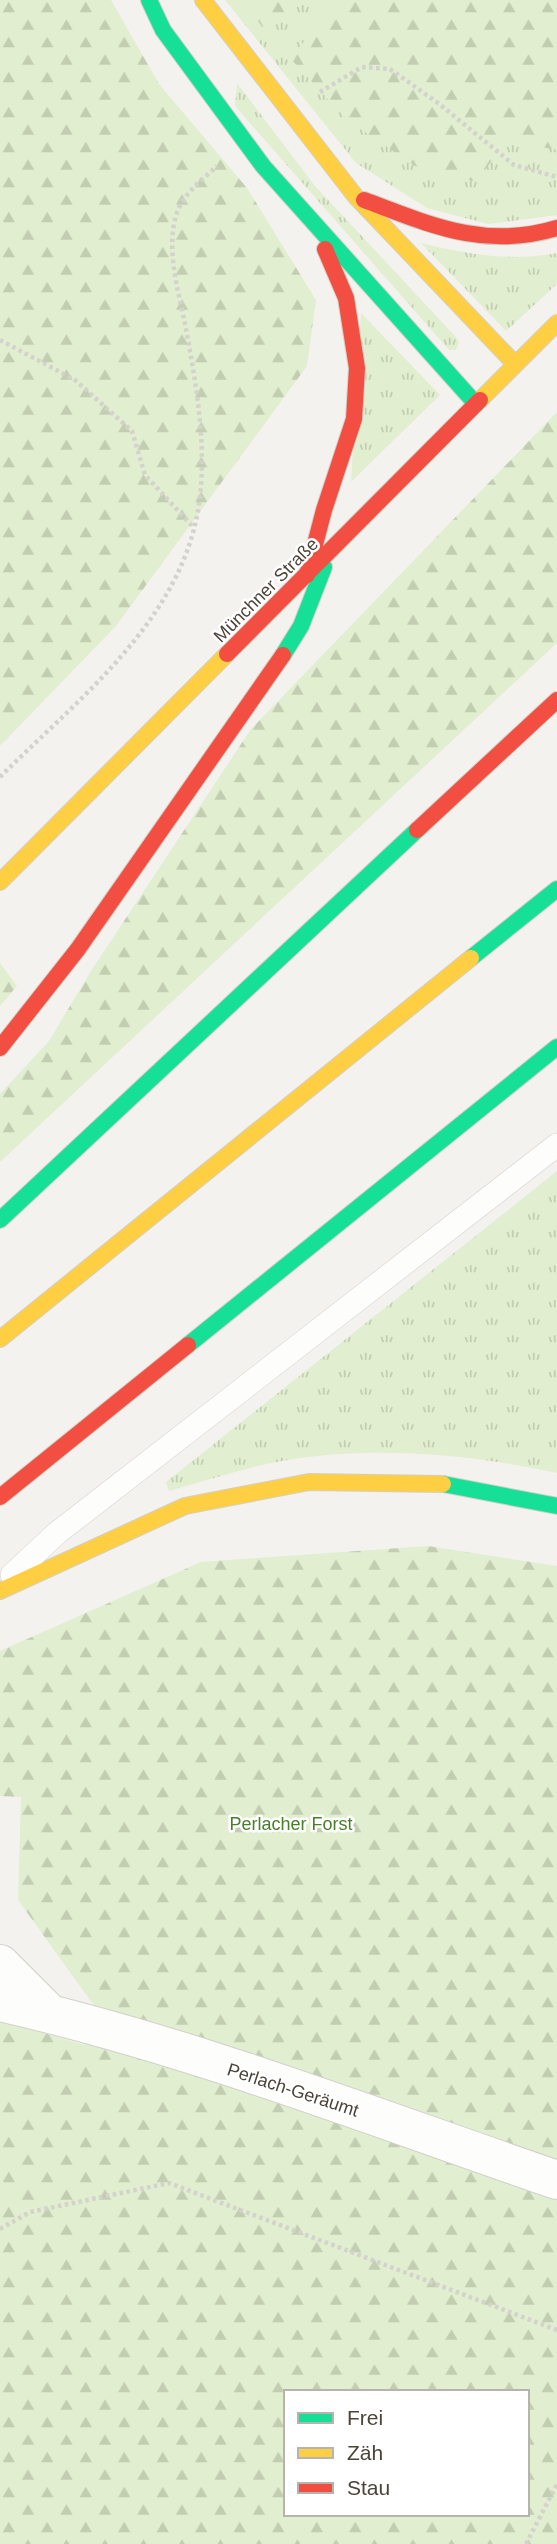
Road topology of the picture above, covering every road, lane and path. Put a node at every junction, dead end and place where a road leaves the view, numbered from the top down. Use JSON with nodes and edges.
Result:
{"nodes":[{"id":1,"x":149,"y":0,"type":"edge"},
{"id":2,"x":203,"y":0,"type":"edge"},
{"id":3,"x":314,"y":97,"type":"dead end"},
{"id":4,"x":220,"y":163,"type":"dead end"},
{"id":5,"x":557,"y":177,"type":"edge"},
{"id":6,"x":356,"y":197,"type":"junction"},
{"id":7,"x":314,"y":221,"type":"junction"},
{"id":8,"x":557,"y":228,"type":"edge"},
{"id":9,"x":557,"y":323,"type":"edge"},
{"id":10,"x":0,"y":340,"type":"edge"},
{"id":11,"x":515,"y":365,"type":"junction"},
{"id":12,"x":476,"y":404,"type":"junction"},
{"id":13,"x":194,"y":528,"type":"junction"},
{"id":14,"x":330,"y":552,"type":"junction"},
{"id":15,"x":307,"y":575,"type":"junction"},
{"id":16,"x":557,"y":700,"type":"edge"},
{"id":17,"x":0,"y":777,"type":"edge"},
{"id":18,"x":0,"y":882,"type":"edge"},
{"id":19,"x":557,"y":889,"type":"edge"},
{"id":20,"x":557,"y":1047,"type":"edge"},
{"id":21,"x":0,"y":1048,"type":"edge"},
{"id":22,"x":557,"y":1145,"type":"edge"},
{"id":23,"x":0,"y":1220,"type":"edge"},
{"id":24,"x":0,"y":1339,"type":"edge"},
{"id":25,"x":0,"y":1497,"type":"edge"},
{"id":26,"x":557,"y":1506,"type":"edge"},
{"id":27,"x":0,"y":1589,"type":"edge"},
{"id":28,"x":0,"y":1964,"type":"edge"},
{"id":29,"x":26,"y":2009,"type":"edge"},
{"id":30,"x":557,"y":2180,"type":"edge"},
{"id":31,"x":0,"y":2229,"type":"edge"},
{"id":32,"x":557,"y":2330,"type":"edge"},
{"id":33,"x":557,"y":2484,"type":"edge"},
{"id":34,"x":526,"y":2544,"type":"edge"}],
"edges":[{"from":1,"to":7,"type":"main road"},
{"from":2,"to":6,"type":"main road"},
{"from":3,"to":5,"type":"path"},
{"from":4,"to":13,"type":"path"},
{"from":6,"to":8,"type":"main road"},
{"from":6,"to":11,"type":"main road"},
{"from":7,"to":12,"type":"main road"},
{"from":7,"to":15,"type":"main road"},
{"from":9,"to":11,"type":"main road","name":"Münchner Straße"},
{"from":10,"to":13,"type":"path"},
{"from":11,"to":12,"type":"main road","name":"Münchner Straße"},
{"from":12,"to":14,"type":"main road","name":"Münchner Straße"},
{"from":13,"to":17,"type":"path"},
{"from":14,"to":15,"type":"main road","name":"Münchner Straße"},
{"from":14,"to":21,"type":"main road"},
{"from":15,"to":18,"type":"main road","name":"Münchner Straße"},
{"from":16,"to":23,"type":"main road"},
{"from":19,"to":24,"type":"main road"},
{"from":20,"to":25,"type":"main road"},
{"from":22,"to":27,"type":"lane"},
{"from":26,"to":27,"type":"main road"},
{"from":28,"to":29,"type":"street"},
{"from":29,"to":30,"type":"street","name":"Perlach-Geräumt"},
{"from":31,"to":32,"type":"path"},
{"from":33,"to":34,"type":"path"}]}
